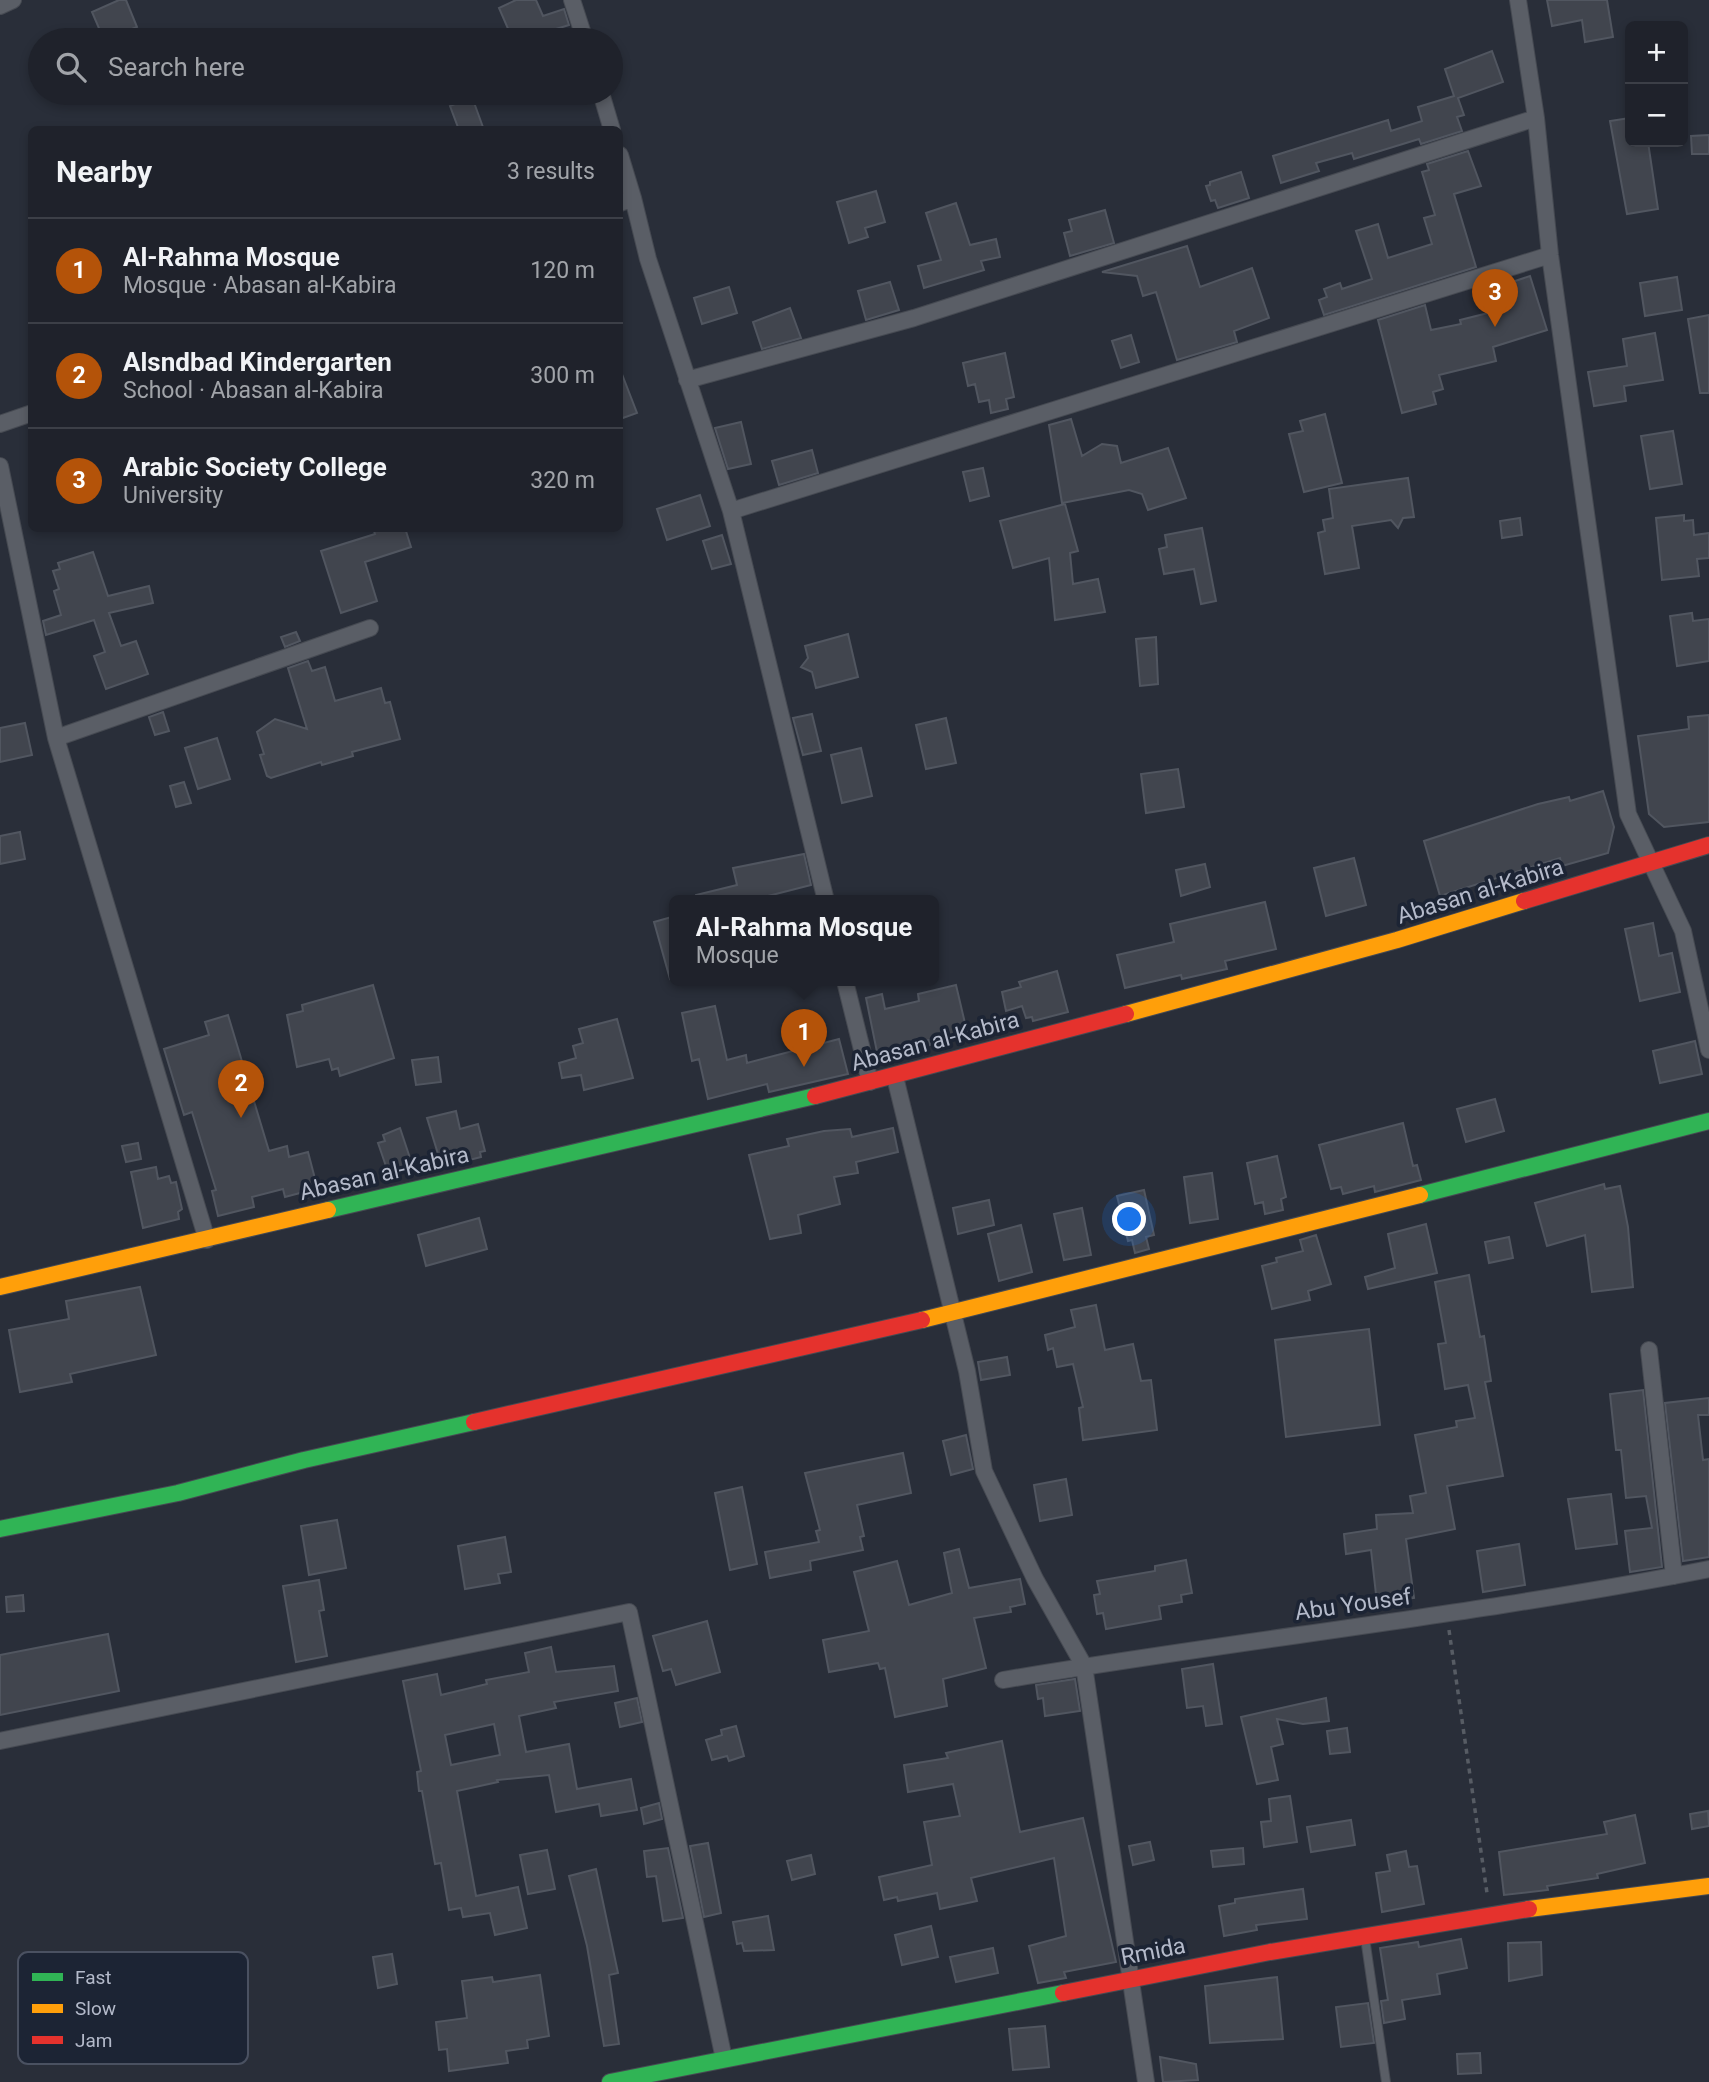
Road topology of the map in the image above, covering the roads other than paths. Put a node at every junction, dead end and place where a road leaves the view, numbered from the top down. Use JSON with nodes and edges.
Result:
{"nodes":[{"id":1,"x":13,"y":0,"type":"edge"},
{"id":2,"x":572,"y":0,"type":"edge"},
{"id":3,"x":1518,"y":0,"type":"edge"},
{"id":4,"x":0,"y":6,"type":"edge"},
{"id":5,"x":581,"y":28,"type":"edge"},
{"id":6,"x":605,"y":105,"type":"edge"},
{"id":7,"x":1535,"y":118,"type":"junction"},
{"id":8,"x":611,"y":126,"type":"edge"},
{"id":9,"x":623,"y":178,"type":"edge"},
{"id":10,"x":626,"y":200,"type":"edge"},
{"id":11,"x":1550,"y":256,"type":"junction"},
{"id":12,"x":687,"y":380,"type":"junction"},
{"id":13,"x":28,"y":414,"type":"edge"},
{"id":14,"x":0,"y":424,"type":"edge"},
{"id":15,"x":0,"y":466,"type":"edge"},
{"id":16,"x":731,"y":511,"type":"junction"},
{"id":17,"x":17,"y":536,"type":"junction"},
{"id":18,"x":0,"y":541,"type":"edge"},
{"id":19,"x":370,"y":628,"type":"dead end"},
{"id":20,"x":56,"y":738,"type":"junction"},
{"id":21,"x":1709,"y":845,"type":"edge"},
{"id":22,"x":1651,"y":863,"type":"junction"},
{"id":23,"x":825,"y":895,"type":"edge"},
{"id":24,"x":846,"y":986,"type":"edge"},
{"id":25,"x":1709,"y":1050,"type":"edge"},
{"id":26,"x":895,"y":1077,"type":"junction"},
{"id":27,"x":870,"y":1082,"type":"junction"},
{"id":28,"x":1709,"y":1121,"type":"edge"},
{"id":29,"x":207,"y":1240,"type":"junction"},
{"id":30,"x":0,"y":1287,"type":"edge"},
{"id":31,"x":951,"y":1314,"type":"junction"},
{"id":32,"x":1649,"y":1350,"type":"dead end"},
{"id":33,"x":0,"y":1529,"type":"edge"},
{"id":34,"x":1709,"y":1569,"type":"edge"},
{"id":35,"x":1674,"y":1576,"type":"junction"},
{"id":36,"x":1084,"y":1666,"type":"junction"},
{"id":37,"x":1003,"y":1680,"type":"dead end"},
{"id":38,"x":0,"y":1741,"type":"edge"},
{"id":39,"x":1709,"y":1886,"type":"edge"},
{"id":40,"x":1365,"y":1936,"type":"junction"},
{"id":41,"x":1130,"y":1978,"type":"junction"},
{"id":42,"x":724,"y":2059,"type":"junction"},
{"id":43,"x":610,"y":2082,"type":"edge"},
{"id":44,"x":1146,"y":2082,"type":"edge"},
{"id":45,"x":1386,"y":2082,"type":"edge"}],
"edges":[{"from":1,"to":4,"type":"street"},
{"from":2,"to":5,"type":"street"},
{"from":3,"to":7,"type":"street"},
{"from":6,"to":8,"type":"street"},
{"from":7,"to":11,"type":"street"},
{"from":7,"to":12,"type":"street"},
{"from":9,"to":10,"type":"street"},
{"from":10,"to":12,"type":"street"},
{"from":11,"to":16,"type":"street"},
{"from":11,"to":22,"type":"street"},
{"from":12,"to":16,"type":"street"},
{"from":13,"to":14,"type":"street"},
{"from":15,"to":17,"type":"street"},
{"from":16,"to":23,"type":"street"},
{"from":17,"to":18,"type":"street"},
{"from":17,"to":20,"type":"street"},
{"from":19,"to":20,"type":"street"},
{"from":20,"to":29,"type":"street"},
{"from":21,"to":22,"type":"street","name":"Abasan al-Kabira"},
{"from":22,"to":25,"type":"street"},
{"from":22,"to":26,"type":"street","name":"Abasan al-Kabira"},
{"from":24,"to":27,"type":"street"},
{"from":26,"to":27,"type":"street","name":"Abasan al-Kabira"},
{"from":26,"to":31,"type":"street"},
{"from":27,"to":29,"type":"street","name":"Abasan al-Kabira"},
{"from":28,"to":31,"type":"street"},
{"from":29,"to":30,"type":"street","name":"Abasan al-Kabira"},
{"from":31,"to":33,"type":"street"},
{"from":31,"to":36,"type":"street"},
{"from":32,"to":35,"type":"street"},
{"from":34,"to":35,"type":"street","name":"Abu Yousef"},
{"from":35,"to":36,"type":"street","name":"Abu Yousef"},
{"from":36,"to":37,"type":"street","name":"Abu Yousef"},
{"from":36,"to":41,"type":"street"},
{"from":38,"to":42,"type":"street"},
{"from":39,"to":40,"type":"street","name":"Rmida"},
{"from":40,"to":41,"type":"street","name":"Rmida"},
{"from":40,"to":45,"type":"lane"},
{"from":41,"to":42,"type":"street","name":"Rmida"},
{"from":41,"to":44,"type":"street"},
{"from":42,"to":43,"type":"street","name":"Rmida"}]}
